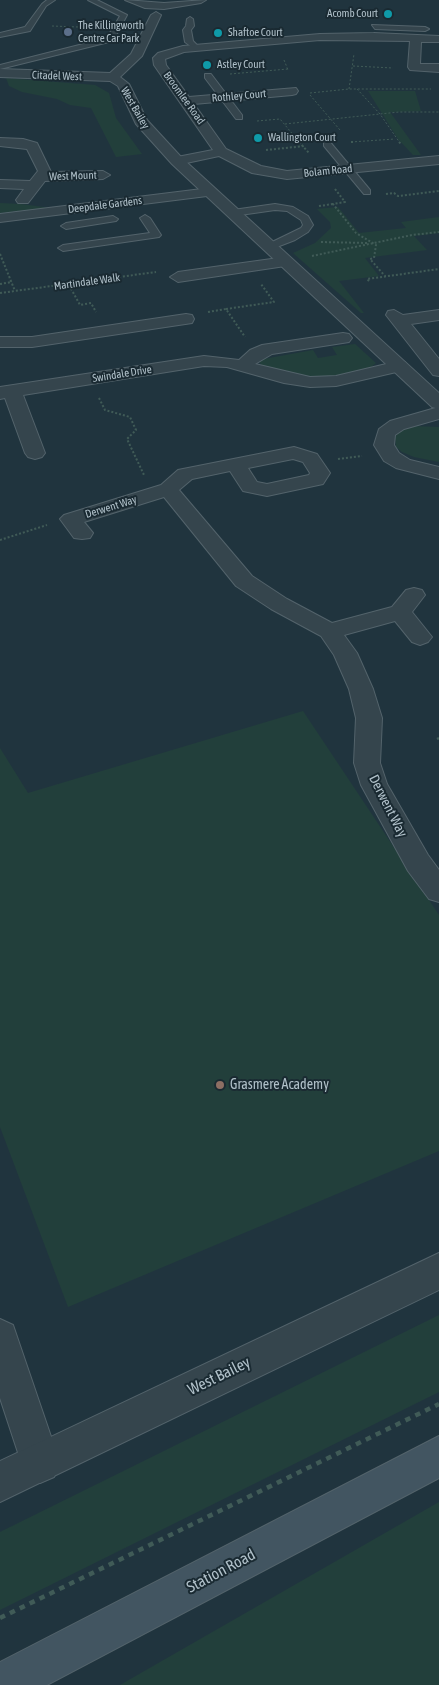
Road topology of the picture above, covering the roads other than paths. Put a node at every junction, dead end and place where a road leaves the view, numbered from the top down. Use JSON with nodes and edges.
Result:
{"nodes":[{"id":1,"x":52,"y":0,"type":"edge"},
{"id":2,"x":91,"y":0,"type":"edge"},
{"id":3,"x":201,"y":0,"type":"edge"},
{"id":4,"x":134,"y":2,"type":"edge"},
{"id":5,"x":181,"y":5,"type":"junction"},
{"id":6,"x":156,"y":15,"type":"junction"},
{"id":7,"x":190,"y":19,"type":"dead end"},
{"id":8,"x":297,"y":28,"type":"dead end"},
{"id":9,"x":375,"y":28,"type":"junction"},
{"id":10,"x":425,"y":29,"type":"dead end"},
{"id":11,"x":0,"y":35,"type":"edge"},
{"id":12,"x":307,"y":38,"type":"junction"},
{"id":13,"x":416,"y":38,"type":"junction"},
{"id":14,"x":439,"y":39,"type":"edge"},
{"id":15,"x":281,"y":40,"type":"junction"},
{"id":16,"x":196,"y":48,"type":"junction"},
{"id":17,"x":292,"y":52,"type":"dead end"},
{"id":18,"x":0,"y":66,"type":"edge"},
{"id":19,"x":439,"y":68,"type":"edge"},
{"id":20,"x":0,"y":73,"type":"edge"},
{"id":21,"x":208,"y":76,"type":"dead end"},
{"id":22,"x":113,"y":77,"type":"junction"},
{"id":23,"x":292,"y":91,"type":"road end"},
{"id":24,"x":224,"y":97,"type":"junction"},
{"id":25,"x":186,"y":101,"type":"junction"},
{"id":26,"x":238,"y":116,"type":"dead end"},
{"id":27,"x":35,"y":133,"type":"dead end"},
{"id":28,"x":0,"y":142,"type":"edge"},
{"id":29,"x":23,"y":143,"type":"junction"},
{"id":30,"x":327,"y":144,"type":"road end"},
{"id":31,"x":221,"y":152,"type":"junction"},
{"id":32,"x":434,"y":160,"type":"edge"},
{"id":33,"x":177,"y":161,"type":"junction"},
{"id":34,"x":348,"y":168,"type":"junction"},
{"id":35,"x":103,"y":175,"type":"dead end"},
{"id":36,"x":37,"y":181,"type":"junction"},
{"id":37,"x":3,"y":184,"type":"dead end"},
{"id":38,"x":210,"y":192,"type":"junction"},
{"id":39,"x":367,"y":192,"type":"road end"},
{"id":40,"x":22,"y":200,"type":"dead end"},
{"id":41,"x":105,"y":205,"type":"junction"},
{"id":42,"x":233,"y":213,"type":"junction"},
{"id":43,"x":0,"y":218,"type":"edge"},
{"id":44,"x":145,"y":218,"type":"dead end"},
{"id":45,"x":66,"y":226,"type":"dead end"},
{"id":46,"x":120,"y":229,"type":"junction"},
{"id":47,"x":269,"y":247,"type":"junction"},
{"id":48,"x":63,"y":248,"type":"dead end"},
{"id":49,"x":286,"y":262,"type":"junction"},
{"id":50,"x":171,"y":274,"type":"road end"},
{"id":51,"x":439,"y":315,"type":"edge"},
{"id":52,"x":186,"y":319,"type":"road end"},
{"id":53,"x":343,"y":338,"type":"dead end"},
{"id":54,"x":0,"y":342,"type":"edge"},
{"id":55,"x":250,"y":360,"type":"junction"},
{"id":56,"x":399,"y":366,"type":"junction"},
{"id":57,"x":439,"y":371,"type":"edge"},
{"id":58,"x":6,"y":392,"type":"edge"},
{"id":59,"x":439,"y":403,"type":"edge"},
{"id":60,"x":439,"y":413,"type":"edge"},
{"id":61,"x":10,"y":447,"type":"dead end"},
{"id":62,"x":236,"y":464,"type":"junction"},
{"id":63,"x":439,"y":473,"type":"edge"},
{"id":64,"x":161,"y":492,"type":"junction"},
{"id":65,"x":76,"y":526,"type":"road end"},
{"id":66,"x":329,"y":631,"type":"junction"},
{"id":67,"x":420,"y":637,"type":"dead end"},
{"id":68,"x":439,"y":891,"type":"edge"},
{"id":69,"x":439,"y":1271,"type":"edge"},
{"id":70,"x":0,"y":1338,"type":"edge"},
{"id":71,"x":439,"y":1456,"type":"edge"},
{"id":72,"x":40,"y":1463,"type":"junction"},
{"id":73,"x":0,"y":1482,"type":"edge"},
{"id":74,"x":2,"y":1685,"type":"edge"}],
"edges":[{"from":1,"to":11,"type":"lane"},
{"from":2,"to":18,"type":"lane"},
{"from":3,"to":5,"type":"street"},
{"from":4,"to":5,"type":"street"},
{"from":4,"to":6,"type":"street"},
{"from":5,"to":6,"type":"street"},
{"from":6,"to":22,"type":"street","name":"West Bailey"},
{"from":7,"to":16,"type":"lane"},
{"from":8,"to":12,"type":"street"},
{"from":9,"to":10,"type":"lane"},
{"from":9,"to":12,"type":"street","name":"Broomlee Road"},
{"from":9,"to":13,"type":"street","name":"Broomlee Road"},
{"from":12,"to":15,"type":"street","name":"Broomlee Road"},
{"from":13,"to":14,"type":"street","name":"Broomlee Road"},
{"from":13,"to":19,"type":"street"},
{"from":15,"to":16,"type":"street","name":"Broomlee Road"},
{"from":15,"to":17,"type":"street"},
{"from":16,"to":25,"type":"street","name":"Broomlee Road"},
{"from":20,"to":22,"type":"street","name":"Citadel West"},
{"from":21,"to":24,"type":"lane"},
{"from":22,"to":33,"type":"street","name":"West Bailey"},
{"from":23,"to":24,"type":"street","name":"Rothley Court"},
{"from":24,"to":25,"type":"street","name":"Rothley Court"},
{"from":24,"to":26,"type":"lane"},
{"from":25,"to":31,"type":"street","name":"Broomlee Road"},
{"from":27,"to":29,"type":"street"},
{"from":28,"to":29,"type":"street"},
{"from":29,"to":36,"type":"street","name":"West Mount"},
{"from":30,"to":34,"type":"lane"},
{"from":31,"to":33,"type":"street"},
{"from":31,"to":34,"type":"street","name":"Bolam Road"},
{"from":32,"to":34,"type":"street","name":"Bolam Road"},
{"from":33,"to":38,"type":"street","name":"West Bailey"},
{"from":34,"to":39,"type":"lane"},
{"from":35,"to":36,"type":"street","name":"West Mount"},
{"from":36,"to":37,"type":"street","name":"West Mount"},
{"from":36,"to":40,"type":"street","name":"West Mount"},
{"from":38,"to":41,"type":"street","name":"Deepdale Gardens"},
{"from":38,"to":42,"type":"street","name":"West Bailey"},
{"from":41,"to":43,"type":"street","name":"Deepdale Gardens"},
{"from":41,"to":46,"type":"lane"},
{"from":42,"to":47,"type":"street","name":"West Bailey"},
{"from":42,"to":47,"type":"lane"},
{"from":44,"to":46,"type":"lane"},
{"from":45,"to":46,"type":"lane"},
{"from":46,"to":48,"type":"lane"},
{"from":47,"to":49,"type":"street","name":"West Bailey"},
{"from":49,"to":50,"type":"street"},
{"from":49,"to":56,"type":"street","name":"West Bailey"},
{"from":51,"to":57,"type":"street"},
{"from":52,"to":54,"type":"street"},
{"from":53,"to":55,"type":"street","name":"Swindale Drive"},
{"from":55,"to":56,"type":"street","name":"Swindale Drive"},
{"from":55,"to":58,"type":"street","name":"Swindale Drive"},
{"from":56,"to":59,"type":"street","name":"West Bailey"},
{"from":58,"to":61,"type":"street"},
{"from":60,"to":63,"type":"street"},
{"from":62,"to":62,"type":"street","name":"Derwent Way"},
{"from":62,"to":64,"type":"street","name":"Derwent Way"},
{"from":64,"to":65,"type":"street","name":"Derwent Way"},
{"from":64,"to":66,"type":"street","name":"Derwent Way"},
{"from":66,"to":67,"type":"street"},
{"from":66,"to":68,"type":"street","name":"Derwent Way"},
{"from":69,"to":72,"type":"street","name":"West Bailey"},
{"from":70,"to":72,"type":"street"},
{"from":71,"to":74,"type":"main road","name":"Station Road"},
{"from":72,"to":73,"type":"street","name":"West Bailey"}]}
